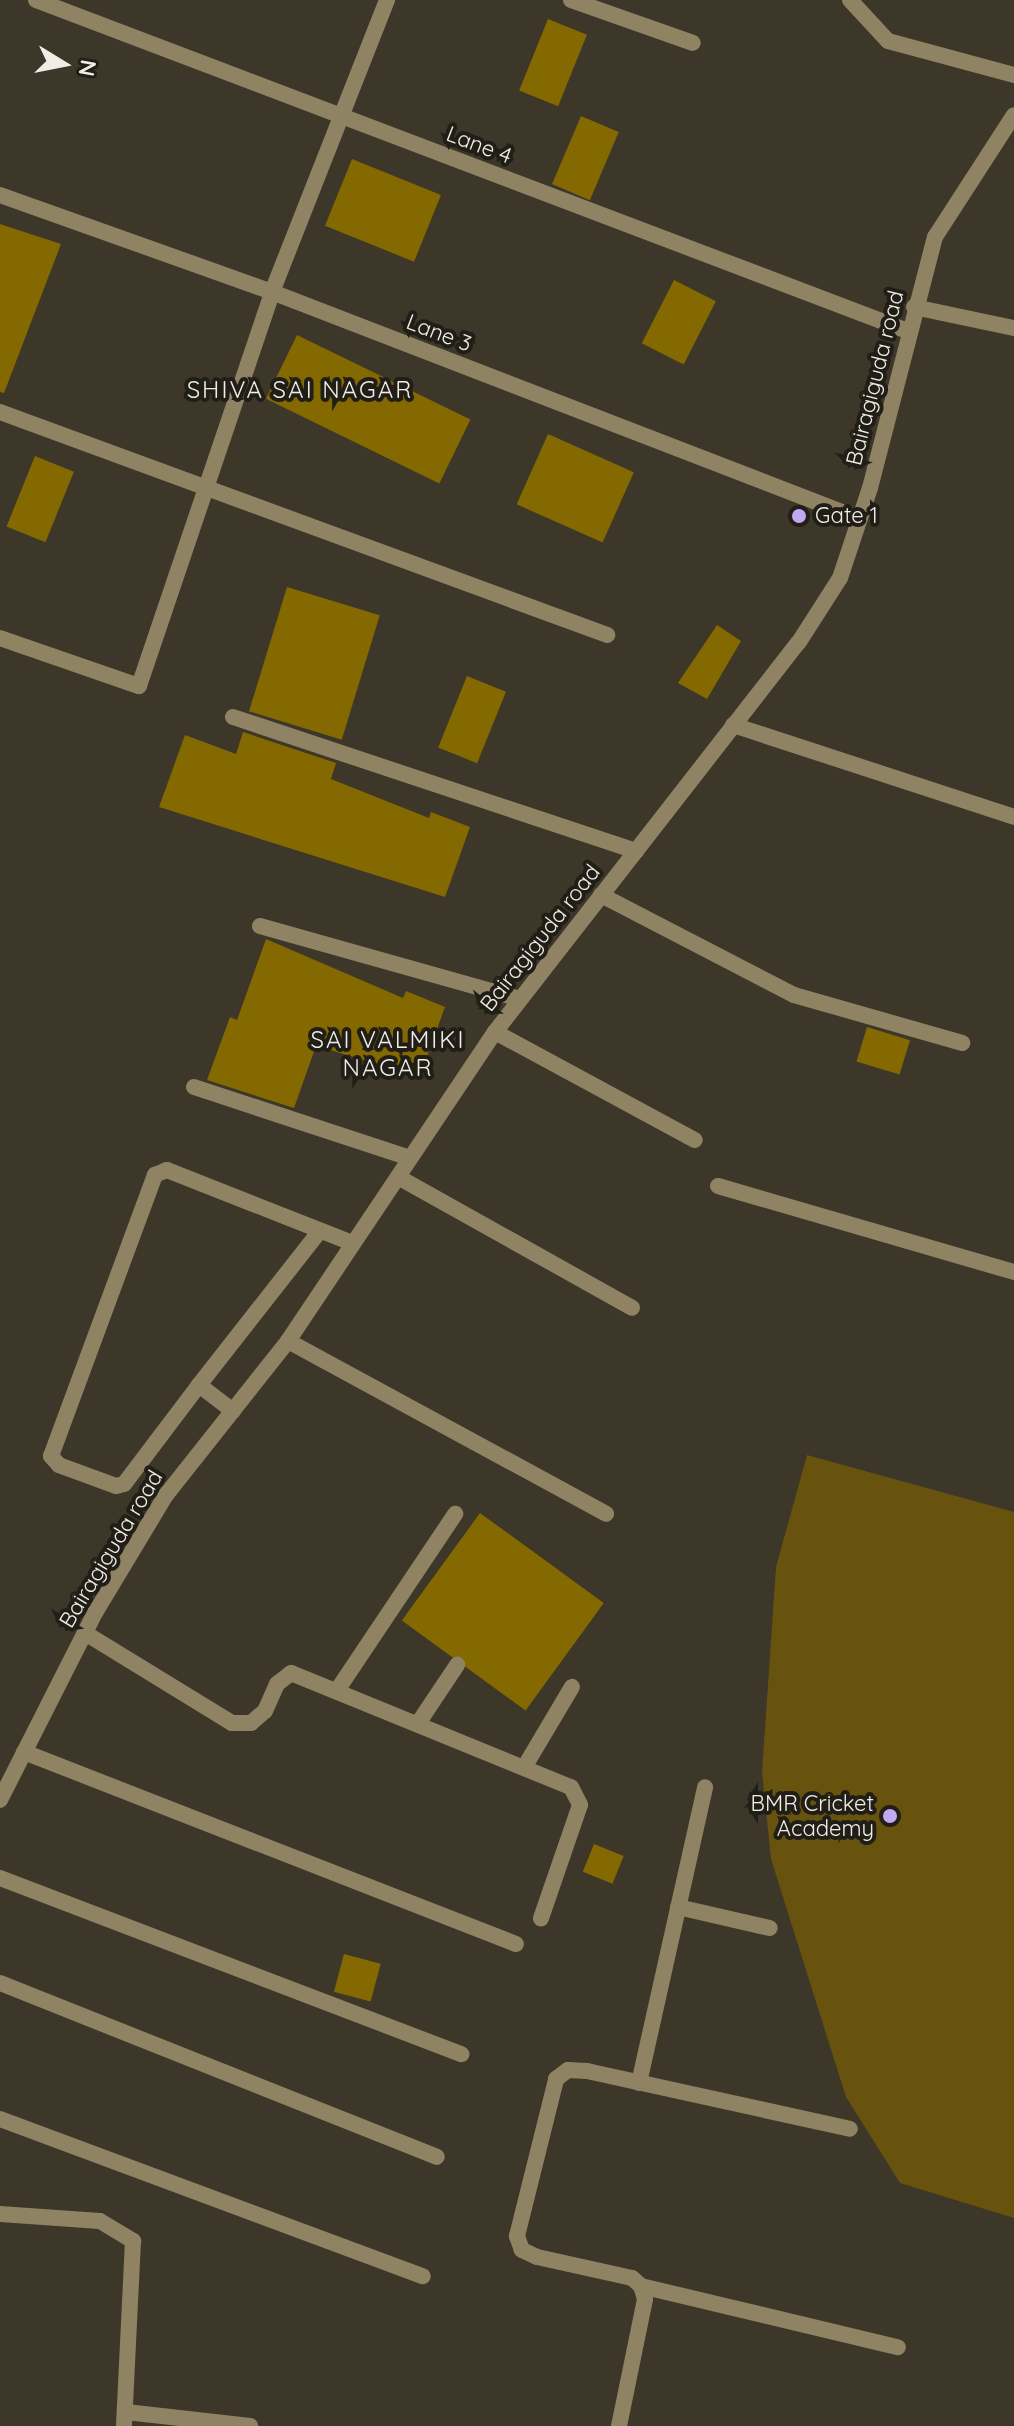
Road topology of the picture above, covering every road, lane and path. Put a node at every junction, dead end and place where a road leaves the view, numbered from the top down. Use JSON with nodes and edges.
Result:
{"nodes":[{"id":1,"x":36,"y":0,"type":"edge"},
{"id":2,"x":387,"y":0,"type":"edge"},
{"id":3,"x":571,"y":0,"type":"edge"},
{"id":4,"x":850,"y":0,"type":"edge"},
{"id":5,"x":693,"y":43,"type":"dead end"},
{"id":6,"x":1014,"y":75,"type":"edge"},
{"id":7,"x":1014,"y":115,"type":"edge"},
{"id":8,"x":341,"y":116,"type":"junction"},
{"id":9,"x":0,"y":195,"type":"edge"},
{"id":10,"x":272,"y":292,"type":"junction"},
{"id":11,"x":914,"y":307,"type":"junction"},
{"id":12,"x":1014,"y":328,"type":"edge"},
{"id":13,"x":908,"y":331,"type":"junction"},
{"id":14,"x":0,"y":412,"type":"edge"},
{"id":15,"x":207,"y":488,"type":"junction"},
{"id":16,"x":860,"y":519,"type":"junction"},
{"id":17,"x":607,"y":635,"type":"dead end"},
{"id":18,"x":0,"y":638,"type":"edge"},
{"id":19,"x":233,"y":717,"type":"dead end"},
{"id":20,"x":733,"y":725,"type":"junction"},
{"id":21,"x":1014,"y":817,"type":"edge"},
{"id":22,"x":636,"y":851,"type":"junction"},
{"id":23,"x":601,"y":895,"type":"junction"},
{"id":24,"x":260,"y":926,"type":"dead end"},
{"id":25,"x":520,"y":999,"type":"junction"},
{"id":26,"x":495,"y":1032,"type":"junction"},
{"id":27,"x":962,"y":1043,"type":"dead end"},
{"id":28,"x":194,"y":1087,"type":"dead end"},
{"id":29,"x":695,"y":1140,"type":"dead end"},
{"id":30,"x":410,"y":1158,"type":"junction"},
{"id":31,"x":398,"y":1177,"type":"junction"},
{"id":32,"x":718,"y":1186,"type":"dead end"},
{"id":33,"x":318,"y":1233,"type":"junction"},
{"id":34,"x":352,"y":1243,"type":"junction"},
{"id":35,"x":1014,"y":1272,"type":"edge"},
{"id":36,"x":632,"y":1308,"type":"dead end"},
{"id":37,"x":288,"y":1341,"type":"junction"},
{"id":38,"x":199,"y":1385,"type":"junction"},
{"id":39,"x":233,"y":1411,"type":"junction"},
{"id":40,"x":455,"y":1514,"type":"dead end"},
{"id":41,"x":606,"y":1514,"type":"dead end"},
{"id":42,"x":85,"y":1633,"type":"junction"},
{"id":43,"x":457,"y":1665,"type":"dead end"},
{"id":44,"x":572,"y":1687,"type":"dead end"},
{"id":45,"x":338,"y":1689,"type":"junction"},
{"id":46,"x":419,"y":1722,"type":"junction"},
{"id":47,"x":24,"y":1752,"type":"junction"},
{"id":48,"x":525,"y":1766,"type":"junction"},
{"id":49,"x":705,"y":1787,"type":"dead end"},
{"id":50,"x":0,"y":1800,"type":"edge"},
{"id":51,"x":0,"y":1878,"type":"edge"},
{"id":52,"x":678,"y":1907,"type":"junction"},
{"id":53,"x":541,"y":1918,"type":"dead end"},
{"id":54,"x":770,"y":1928,"type":"dead end"},
{"id":55,"x":516,"y":1944,"type":"dead end"},
{"id":56,"x":0,"y":1983,"type":"edge"},
{"id":57,"x":462,"y":2054,"type":"dead end"},
{"id":58,"x":639,"y":2083,"type":"junction"},
{"id":59,"x":0,"y":2119,"type":"edge"},
{"id":60,"x":850,"y":2129,"type":"dead end"},
{"id":61,"x":437,"y":2157,"type":"dead end"},
{"id":62,"x":0,"y":2214,"type":"edge"},
{"id":63,"x":423,"y":2276,"type":"dead end"},
{"id":64,"x":641,"y":2286,"type":"junction"},
{"id":65,"x":898,"y":2347,"type":"dead end"},
{"id":66,"x":125,"y":2419,"type":"edge"},
{"id":67,"x":250,"y":2426,"type":"edge"},
{"id":68,"x":619,"y":2426,"type":"edge"}],
"edges":[{"from":1,"to":8,"type":"street","name":"Lane 4"},
{"from":2,"to":8,"type":"street"},
{"from":3,"to":5,"type":"street"},
{"from":4,"to":6,"type":"street"},
{"from":7,"to":11,"type":"street","name":"Bairagiguda road"},
{"from":8,"to":10,"type":"street"},
{"from":8,"to":13,"type":"street","name":"Lane 4"},
{"from":9,"to":10,"type":"street","name":"Lane 3"},
{"from":10,"to":15,"type":"street"},
{"from":10,"to":16,"type":"street","name":"Lane 3"},
{"from":11,"to":12,"type":"street"},
{"from":11,"to":13,"type":"street","name":"Bairagiguda road"},
{"from":13,"to":16,"type":"street","name":"Bairagiguda road"},
{"from":14,"to":15,"type":"street"},
{"from":15,"to":17,"type":"street"},
{"from":15,"to":18,"type":"street"},
{"from":16,"to":20,"type":"street","name":"Bairagiguda road"},
{"from":19,"to":22,"type":"street"},
{"from":20,"to":21,"type":"street"},
{"from":20,"to":22,"type":"street","name":"Bairagiguda road"},
{"from":22,"to":23,"type":"street","name":"Bairagiguda road"},
{"from":23,"to":25,"type":"street","name":"Bairagiguda road"},
{"from":23,"to":27,"type":"street"},
{"from":24,"to":25,"type":"street"},
{"from":25,"to":26,"type":"street","name":"Bairagiguda road"},
{"from":26,"to":29,"type":"street"},
{"from":26,"to":30,"type":"street","name":"Bairagiguda road"},
{"from":28,"to":30,"type":"street"},
{"from":30,"to":31,"type":"street","name":"Bairagiguda road"},
{"from":31,"to":34,"type":"street","name":"Bairagiguda road"},
{"from":31,"to":36,"type":"street"},
{"from":32,"to":35,"type":"street"},
{"from":33,"to":34,"type":"street"},
{"from":33,"to":38,"type":"street"},
{"from":33,"to":38,"type":"street"},
{"from":34,"to":37,"type":"street","name":"Bairagiguda road"},
{"from":37,"to":39,"type":"street","name":"Bairagiguda road"},
{"from":37,"to":41,"type":"street"},
{"from":38,"to":39,"type":"street"},
{"from":39,"to":42,"type":"street","name":"Bairagiguda road"},
{"from":40,"to":45,"type":"street"},
{"from":42,"to":45,"type":"street"},
{"from":42,"to":47,"type":"street","name":"Bairagiguda road"},
{"from":43,"to":46,"type":"street"},
{"from":44,"to":48,"type":"street"},
{"from":45,"to":46,"type":"street"},
{"from":46,"to":48,"type":"street"},
{"from":47,"to":50,"type":"street","name":"Bairagiguda road"},
{"from":47,"to":55,"type":"street"},
{"from":48,"to":53,"type":"street"},
{"from":49,"to":52,"type":"street"},
{"from":51,"to":57,"type":"street"},
{"from":52,"to":54,"type":"street"},
{"from":52,"to":58,"type":"street"},
{"from":56,"to":61,"type":"street"},
{"from":58,"to":60,"type":"street"},
{"from":58,"to":64,"type":"street"},
{"from":59,"to":63,"type":"street"},
{"from":62,"to":66,"type":"street"},
{"from":64,"to":65,"type":"street"},
{"from":64,"to":68,"type":"street"},
{"from":66,"to":67,"type":"street"}]}
